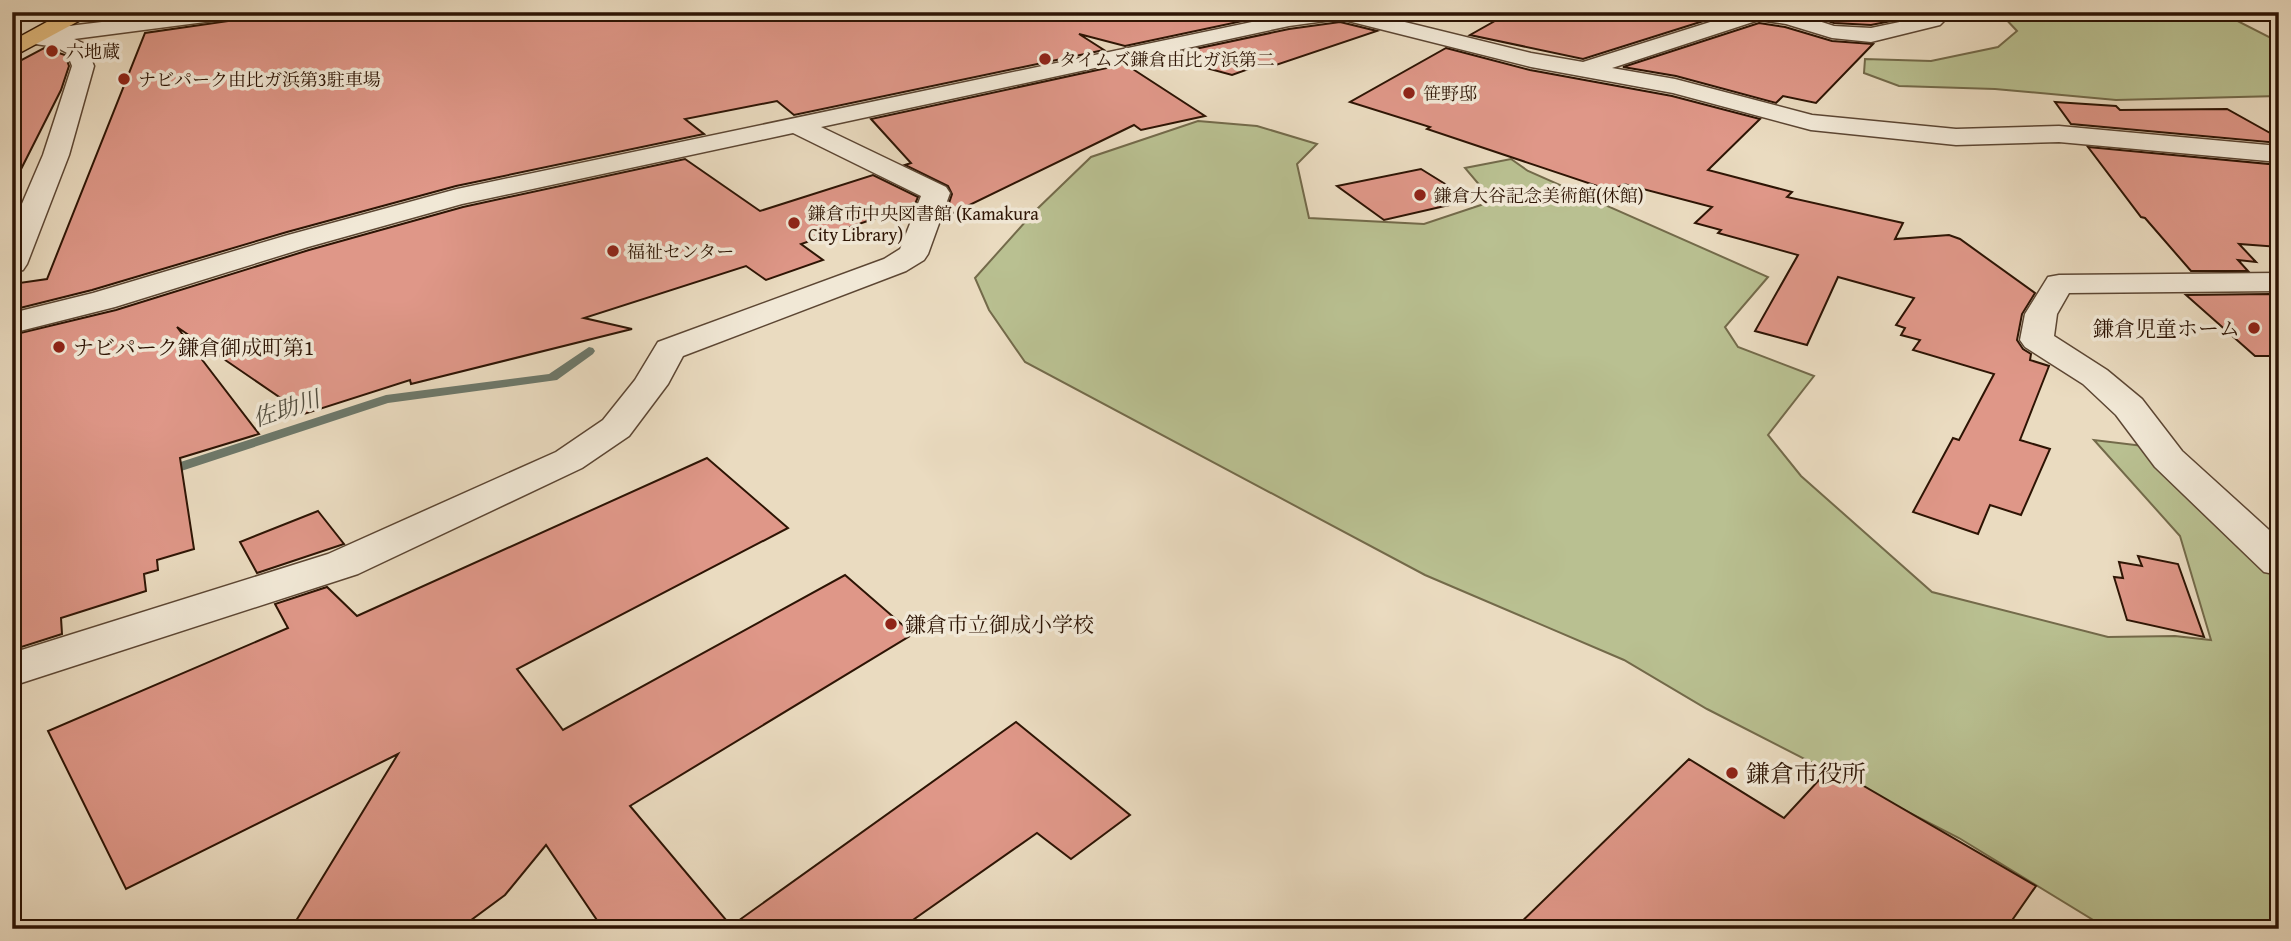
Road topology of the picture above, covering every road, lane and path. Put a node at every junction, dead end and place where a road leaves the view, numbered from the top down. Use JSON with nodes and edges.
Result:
{"nodes":[{"id":1,"x":81,"y":12,"type":"edge"},
{"id":2,"x":236,"y":12,"type":"edge"},
{"id":3,"x":1341,"y":13,"type":"edge"},
{"id":4,"x":1933,"y":21,"type":"dead end"},
{"id":5,"x":36,"y":38,"type":"junction"},
{"id":6,"x":12,"y":50,"type":"edge"},
{"id":7,"x":1586,"y":69,"type":"junction"},
{"id":8,"x":797,"y":125,"type":"junction"},
{"id":9,"x":2274,"y":157,"type":"edge"},
{"id":10,"x":12,"y":264,"type":"edge"},
{"id":11,"x":2279,"y":282,"type":"edge"},
{"id":12,"x":12,"y":323,"type":"edge"},
{"id":13,"x":2279,"y":562,"type":"edge"},
{"id":14,"x":12,"y":670,"type":"edge"}],
"edges":[{"from":1,"to":5,"type":"main road"},
{"from":2,"to":5,"type":"street"},
{"from":3,"to":7,"type":"street"},
{"from":3,"to":8,"type":"street"},
{"from":4,"to":7,"type":"street"},
{"from":5,"to":6,"type":"main road"},
{"from":5,"to":10,"type":"street"},
{"from":7,"to":9,"type":"street"},
{"from":8,"to":12,"type":"street"},
{"from":8,"to":14,"type":"street"},
{"from":11,"to":13,"type":"street"}]}
